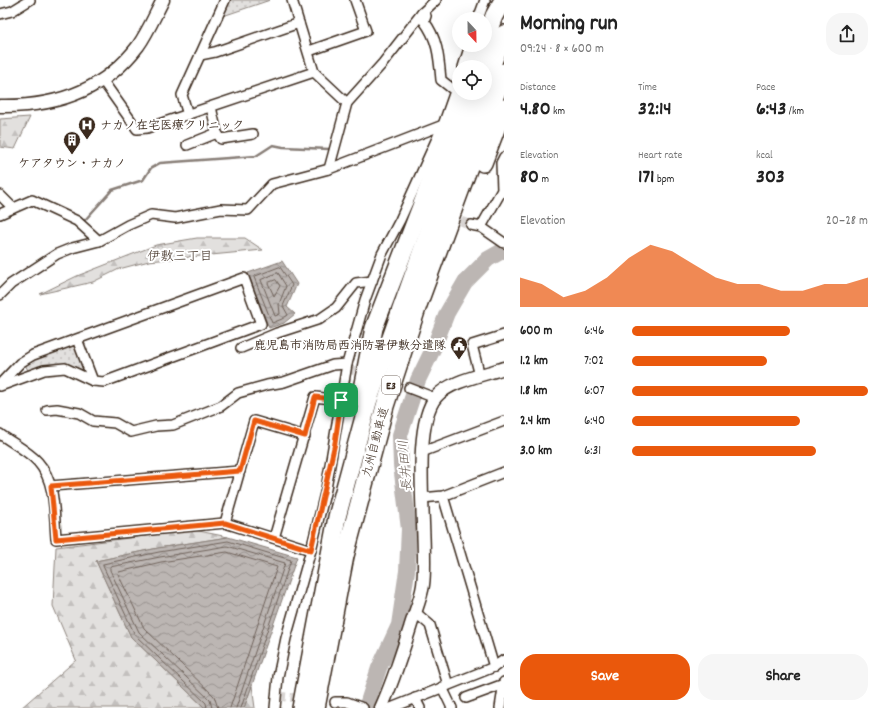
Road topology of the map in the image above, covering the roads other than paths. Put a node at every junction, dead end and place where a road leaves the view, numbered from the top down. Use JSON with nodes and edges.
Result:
{"nodes":[{"id":1,"x":30,"y":0,"type":"edge"},
{"id":2,"x":162,"y":0,"type":"edge"},
{"id":3,"x":225,"y":0,"type":"edge"},
{"id":4,"x":292,"y":0,"type":"edge"},
{"id":5,"x":356,"y":0,"type":"edge"},
{"id":6,"x":436,"y":0,"type":"edge"},
{"id":7,"x":485,"y":0,"type":"edge"},
{"id":8,"x":503,"y":0,"type":"edge"},
{"id":9,"x":481,"y":12,"type":"edge"},
{"id":10,"x":422,"y":13,"type":"junction"},
{"id":11,"x":0,"y":14,"type":"edge"},
{"id":12,"x":492,"y":21,"type":"edge"},
{"id":13,"x":299,"y":23,"type":"junction"},
{"id":14,"x":504,"y":34,"type":"edge"},
{"id":15,"x":309,"y":51,"type":"junction"},
{"id":16,"x":200,"y":55,"type":"junction"},
{"id":17,"x":492,"y":64,"type":"edge"},
{"id":18,"x":314,"y":72,"type":"junction"},
{"id":19,"x":504,"y":72,"type":"edge"},
{"id":20,"x":102,"y":81,"type":"junction"},
{"id":21,"x":452,"y":87,"type":"edge"},
{"id":22,"x":456,"y":100,"type":"edge"},
{"id":23,"x":457,"y":100,"type":"edge"},
{"id":24,"x":478,"y":100,"type":"edge"},
{"id":25,"x":347,"y":103,"type":"junction"},
{"id":26,"x":0,"y":106,"type":"edge"},
{"id":27,"x":211,"y":107,"type":"junction"},
{"id":28,"x":504,"y":108,"type":"edge"},
{"id":29,"x":188,"y":115,"type":"junction"},
{"id":30,"x":443,"y":125,"type":"junction"},
{"id":31,"x":217,"y":133,"type":"junction"},
{"id":32,"x":253,"y":134,"type":"dead end"},
{"id":33,"x":187,"y":145,"type":"dead end"},
{"id":34,"x":504,"y":158,"type":"edge"},
{"id":35,"x":328,"y":169,"type":"junction"},
{"id":36,"x":0,"y":195,"type":"edge"},
{"id":37,"x":13,"y":208,"type":"junction"},
{"id":38,"x":0,"y":214,"type":"edge"},
{"id":39,"x":471,"y":225,"type":"tunnel mouth"},
{"id":40,"x":481,"y":227,"type":"junction"},
{"id":41,"x":99,"y":241,"type":"junction"},
{"id":42,"x":504,"y":242,"type":"edge"},
{"id":43,"x":372,"y":281,"type":"junction"},
{"id":44,"x":0,"y":295,"type":"edge"},
{"id":45,"x":504,"y":335,"type":"edge"},
{"id":46,"x":77,"y":339,"type":"junction"},
{"id":47,"x":241,"y":348,"type":"dead end"},
{"id":48,"x":347,"y":364,"type":"junction"},
{"id":49,"x":504,"y":368,"type":"edge"},
{"id":50,"x":480,"y":376,"type":"junction"},
{"id":51,"x":93,"y":381,"type":"junction"},
{"id":52,"x":0,"y":385,"type":"edge"},
{"id":53,"x":410,"y":388,"type":"dead end"},
{"id":54,"x":431,"y":396,"type":"junction"},
{"id":55,"x":341,"y":400,"type":"junction"},
{"id":56,"x":47,"y":410,"type":"dead end"},
{"id":57,"x":504,"y":421,"type":"edge"},
{"id":58,"x":0,"y":434,"type":"edge"},
{"id":59,"x":305,"y":436,"type":"junction"},
{"id":60,"x":422,"y":452,"type":"junction"},
{"id":61,"x":368,"y":464,"type":"junction"},
{"id":62,"x":240,"y":471,"type":"junction"},
{"id":63,"x":504,"y":472,"type":"edge"},
{"id":64,"x":51,"y":486,"type":"junction"},
{"id":65,"x":443,"y":496,"type":"junction"},
{"id":66,"x":422,"y":498,"type":"junction"},
{"id":67,"x":337,"y":517,"type":"junction"},
{"id":68,"x":225,"y":523,"type":"junction"},
{"id":69,"x":274,"y":538,"type":"junction"},
{"id":70,"x":311,"y":550,"type":"junction"},
{"id":71,"x":415,"y":612,"type":"junction"},
{"id":72,"x":504,"y":660,"type":"edge"},
{"id":73,"x":494,"y":667,"type":"junction"},
{"id":74,"x":504,"y":683,"type":"edge"},
{"id":75,"x":445,"y":686,"type":"junction"},
{"id":76,"x":415,"y":698,"type":"junction"},
{"id":77,"x":466,"y":698,"type":"dead end"},
{"id":78,"x":335,"y":702,"type":"tunnel mouth"},
{"id":79,"x":275,"y":708,"type":"edge"},
{"id":80,"x":301,"y":708,"type":"edge"},
{"id":81,"x":316,"y":708,"type":"edge"},
{"id":82,"x":363,"y":708,"type":"edge"},
{"id":83,"x":381,"y":708,"type":"edge"},
{"id":84,"x":391,"y":708,"type":"edge"},
{"id":85,"x":420,"y":708,"type":"edge"},
{"id":86,"x":452,"y":708,"type":"edge"},
{"id":87,"x":500,"y":708,"type":"edge"}],
"edges":[{"from":1,"to":11,"type":"street"},
{"from":2,"to":20,"type":"street"},
{"from":3,"to":16,"type":"street"},
{"from":4,"to":13,"type":"street"},
{"from":5,"to":15,"type":"street"},
{"from":6,"to":10,"type":"street"},
{"from":7,"to":9,"type":"street"},
{"from":8,"to":12,"type":"highway"},
{"from":10,"to":21,"type":"street"},
{"from":10,"to":25,"type":"street"},
{"from":13,"to":15,"type":"street"},
{"from":13,"to":16,"type":"street"},
{"from":14,"to":17,"type":"highway"},
{"from":15,"to":18,"type":"street"},
{"from":16,"to":29,"type":"street"},
{"from":18,"to":25,"type":"street"},
{"from":18,"to":27,"type":"street"},
{"from":19,"to":61,"type":"highway","name":"九州自動車道","number":"E3"},
{"from":20,"to":26,"type":"street"},
{"from":20,"to":29,"type":"street"},
{"from":22,"to":30,"type":"street"},
{"from":23,"to":67,"type":"highway"},
{"from":24,"to":67,"type":"highway","name":"九州自動車道","number":"E3"},
{"from":25,"to":35,"type":"street"},
{"from":27,"to":29,"type":"street"},
{"from":27,"to":31,"type":"street"},
{"from":28,"to":61,"type":"highway"},
{"from":30,"to":35,"type":"street"},
{"from":30,"to":43,"type":"street"},
{"from":31,"to":32,"type":"street"},
{"from":31,"to":33,"type":"street"},
{"from":34,"to":40,"type":"street"},
{"from":35,"to":41,"type":"street"},
{"from":36,"to":37,"type":"street"},
{"from":37,"to":38,"type":"street"},
{"from":37,"to":41,"type":"street"},
{"from":39,"to":40,"type":"street"},
{"from":40,"to":42,"type":"street"},
{"from":41,"to":44,"type":"street"},
{"from":43,"to":47,"type":"street"},
{"from":43,"to":48,"type":"street"},
{"from":45,"to":50,"type":"street"},
{"from":46,"to":51,"type":"street"},
{"from":46,"to":51,"type":"street"},
{"from":46,"to":52,"type":"street"},
{"from":48,"to":55,"type":"street"},
{"from":48,"to":56,"type":"street"},
{"from":49,"to":50,"type":"street"},
{"from":50,"to":54,"type":"street"},
{"from":51,"to":52,"type":"street"},
{"from":53,"to":54,"type":"street"},
{"from":54,"to":60,"type":"street"},
{"from":55,"to":59,"type":"street"},
{"from":55,"to":70,"type":"street"},
{"from":57,"to":60,"type":"street"},
{"from":58,"to":64,"type":"street"},
{"from":59,"to":62,"type":"street"},
{"from":59,"to":69,"type":"street"},
{"from":60,"to":66,"type":"street"},
{"from":61,"to":81,"type":"highway","name":"九州自動車道","number":"E3"},
{"from":62,"to":64,"type":"street"},
{"from":62,"to":68,"type":"street"},
{"from":63,"to":65,"type":"street"},
{"from":64,"to":68,"type":"street"},
{"from":65,"to":66,"type":"street"},
{"from":65,"to":73,"type":"street"},
{"from":66,"to":71,"type":"street"},
{"from":67,"to":80,"type":"highway","name":"九州自動車道","number":"E3"},
{"from":68,"to":69,"type":"street"},
{"from":69,"to":70,"type":"street"},
{"from":70,"to":79,"type":"street"},
{"from":71,"to":75,"type":"street"},
{"from":71,"to":83,"type":"street"},
{"from":72,"to":73,"type":"street"},
{"from":73,"to":75,"type":"street"},
{"from":74,"to":77,"type":"street"},
{"from":74,"to":87,"type":"street"},
{"from":75,"to":76,"type":"street"},
{"from":75,"to":86,"type":"street"},
{"from":76,"to":84,"type":"street"},
{"from":76,"to":85,"type":"street"},
{"from":78,"to":82,"type":"street"}]}
